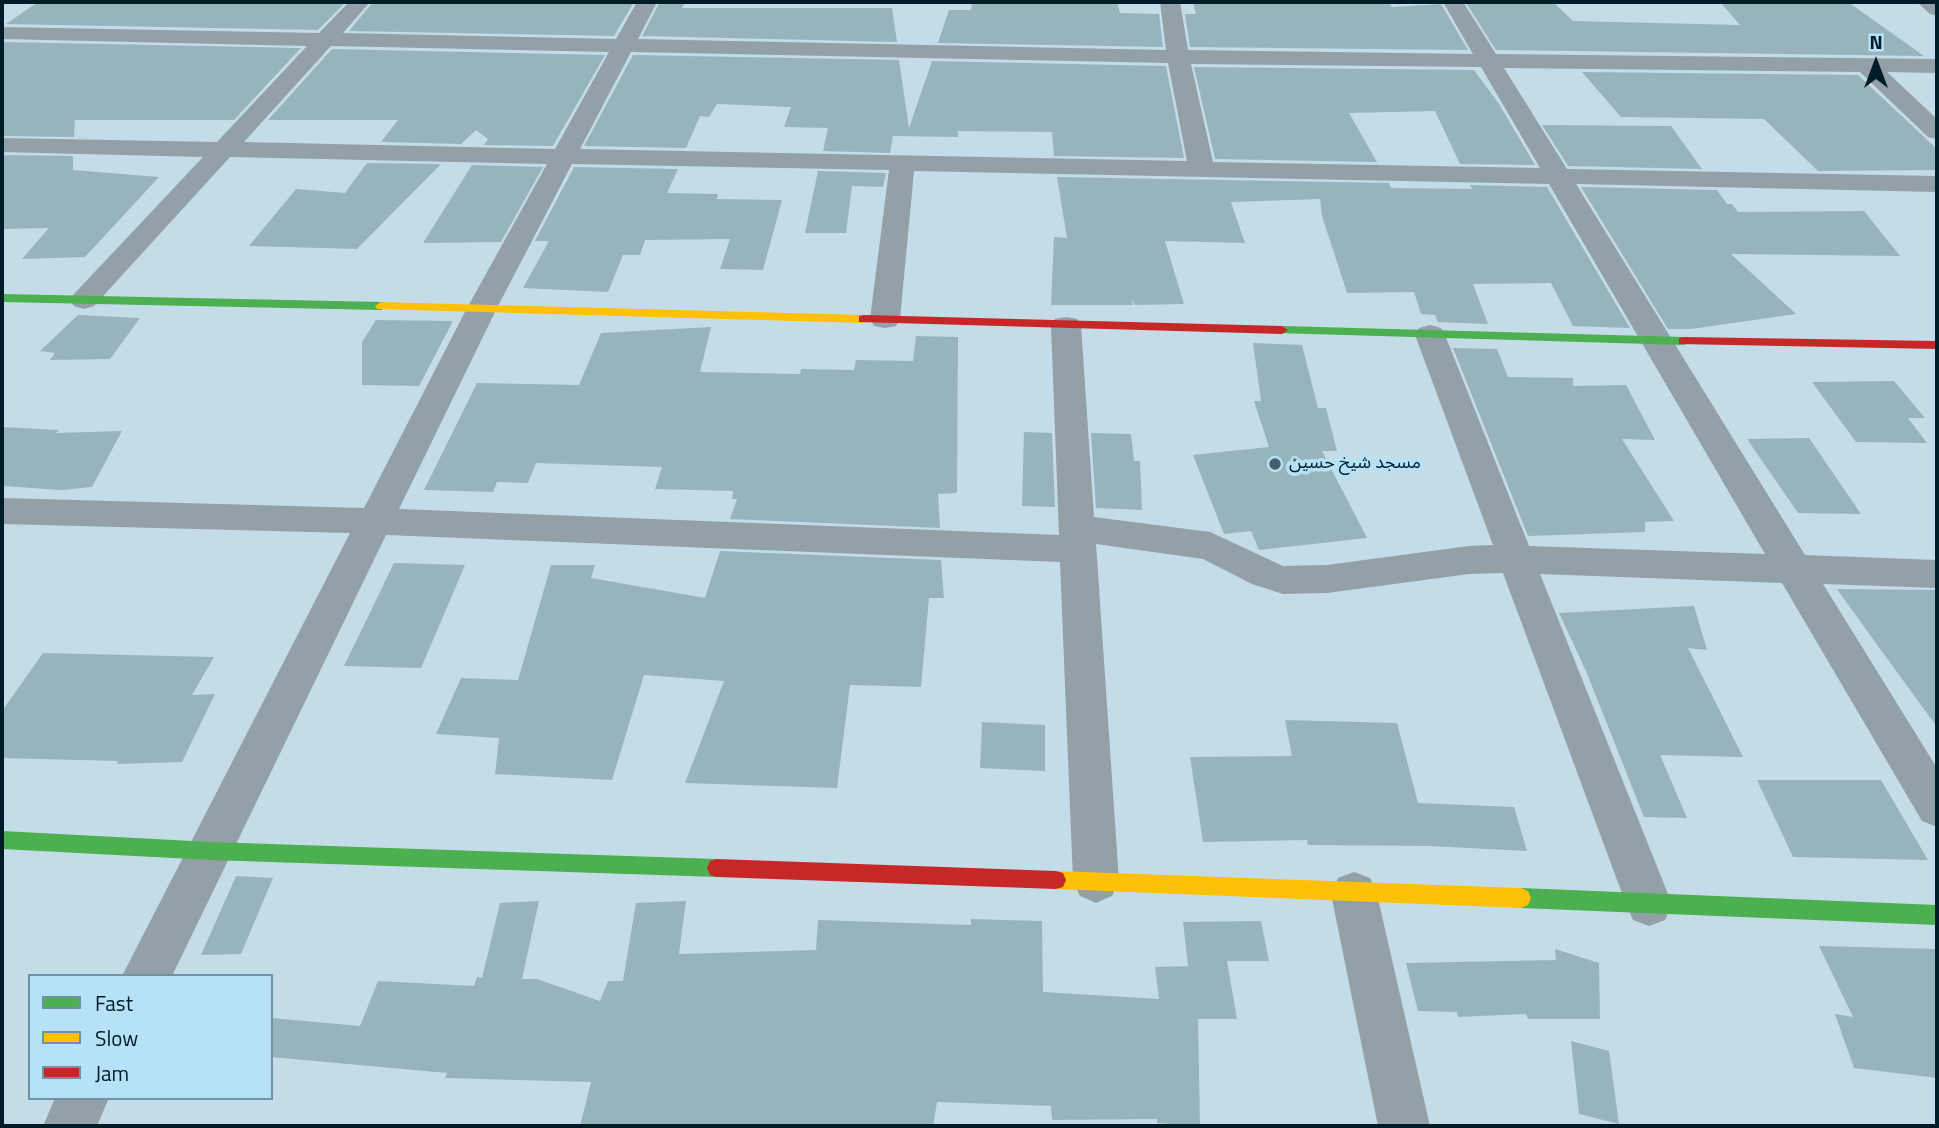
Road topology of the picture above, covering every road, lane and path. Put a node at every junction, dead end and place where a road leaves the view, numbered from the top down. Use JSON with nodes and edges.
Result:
{"nodes":[{"id":1,"x":360,"y":2,"type":"edge"},
{"id":2,"x":647,"y":2,"type":"edge"},
{"id":3,"x":1170,"y":2,"type":"edge"},
{"id":4,"x":1453,"y":2,"type":"edge"},
{"id":5,"x":1927,"y":2,"type":"edge"},
{"id":6,"x":1937,"y":9,"type":"edge"},
{"id":7,"x":2,"y":33,"type":"edge"},
{"id":8,"x":326,"y":39,"type":"junction"},
{"id":9,"x":625,"y":45,"type":"junction"},
{"id":10,"x":1178,"y":57,"type":"junction"},
{"id":11,"x":1488,"y":60,"type":"junction"},
{"id":12,"x":1865,"y":64,"type":"junction"},
{"id":13,"x":1937,"y":66,"type":"edge"},
{"id":14,"x":1937,"y":132,"type":"edge"},
{"id":15,"x":2,"y":145,"type":"edge"},
{"id":16,"x":223,"y":149,"type":"junction"},
{"id":17,"x":565,"y":155,"type":"junction"},
{"id":18,"x":902,"y":164,"type":"junction"},
{"id":19,"x":1202,"y":170,"type":"junction"},
{"id":20,"x":1559,"y":177,"type":"junction"},
{"id":21,"x":1937,"y":184,"type":"edge"},
{"id":22,"x":2,"y":298,"type":"edge"},
{"id":23,"x":84,"y":300,"type":"junction"},
{"id":24,"x":482,"y":308,"type":"junction"},
{"id":25,"x":885,"y":319,"type":"junction"},
{"id":26,"x":1066,"y":326,"type":"junction"},
{"id":27,"x":1430,"y":335,"type":"junction"},
{"id":28,"x":1658,"y":341,"type":"junction"},
{"id":29,"x":1937,"y":345,"type":"edge"},
{"id":30,"x":2,"y":511,"type":"edge"},
{"id":31,"x":376,"y":521,"type":"junction"},
{"id":32,"x":1077,"y":539,"type":"junction"},
{"id":33,"x":1514,"y":559,"type":"junction"},
{"id":34,"x":1795,"y":570,"type":"junction"},
{"id":35,"x":1937,"y":575,"type":"edge"},
{"id":36,"x":1937,"y":807,"type":"edge"},
{"id":37,"x":2,"y":841,"type":"edge"},
{"id":38,"x":211,"y":852,"type":"junction"},
{"id":39,"x":1096,"y":881,"type":"junction"},
{"id":40,"x":1354,"y":894,"type":"junction"},
{"id":41,"x":1649,"y":904,"type":"junction"},
{"id":42,"x":1937,"y":915,"type":"edge"},
{"id":43,"x":147,"y":974,"type":"edge"},
{"id":44,"x":82,"y":1100,"type":"edge"},
{"id":45,"x":69,"y":1126,"type":"edge"},
{"id":46,"x":1404,"y":1126,"type":"edge"}],
"edges":[{"from":1,"to":8,"type":"street"},
{"from":2,"to":9,"type":"street"},
{"from":3,"to":10,"type":"street"},
{"from":4,"to":11,"type":"street"},
{"from":5,"to":6,"type":"street"},
{"from":7,"to":8,"type":"street"},
{"from":8,"to":9,"type":"street"},
{"from":8,"to":16,"type":"street"},
{"from":9,"to":10,"type":"street"},
{"from":9,"to":17,"type":"street"},
{"from":10,"to":11,"type":"street"},
{"from":10,"to":19,"type":"street"},
{"from":11,"to":12,"type":"street"},
{"from":11,"to":20,"type":"street"},
{"from":12,"to":13,"type":"street"},
{"from":12,"to":14,"type":"street"},
{"from":15,"to":16,"type":"street"},
{"from":16,"to":17,"type":"street"},
{"from":16,"to":23,"type":"street"},
{"from":17,"to":18,"type":"street"},
{"from":17,"to":24,"type":"street"},
{"from":18,"to":19,"type":"street"},
{"from":18,"to":25,"type":"street"},
{"from":19,"to":20,"type":"street"},
{"from":20,"to":21,"type":"street"},
{"from":20,"to":28,"type":"street"},
{"from":22,"to":23,"type":"street"},
{"from":23,"to":24,"type":"street"},
{"from":24,"to":25,"type":"street"},
{"from":24,"to":31,"type":"street"},
{"from":25,"to":26,"type":"street"},
{"from":26,"to":27,"type":"street"},
{"from":26,"to":32,"type":"street"},
{"from":27,"to":28,"type":"street"},
{"from":27,"to":33,"type":"street"},
{"from":28,"to":29,"type":"street"},
{"from":28,"to":34,"type":"street"},
{"from":30,"to":31,"type":"street"},
{"from":31,"to":32,"type":"street"},
{"from":31,"to":38,"type":"street"},
{"from":32,"to":33,"type":"street"},
{"from":32,"to":39,"type":"street"},
{"from":33,"to":34,"type":"street"},
{"from":33,"to":41,"type":"street"},
{"from":34,"to":35,"type":"street"},
{"from":34,"to":36,"type":"street"},
{"from":37,"to":38,"type":"street"},
{"from":38,"to":39,"type":"street"},
{"from":38,"to":43,"type":"street"},
{"from":39,"to":40,"type":"street"},
{"from":40,"to":41,"type":"street"},
{"from":40,"to":46,"type":"street"},
{"from":41,"to":42,"type":"street"},
{"from":44,"to":45,"type":"street"}]}
